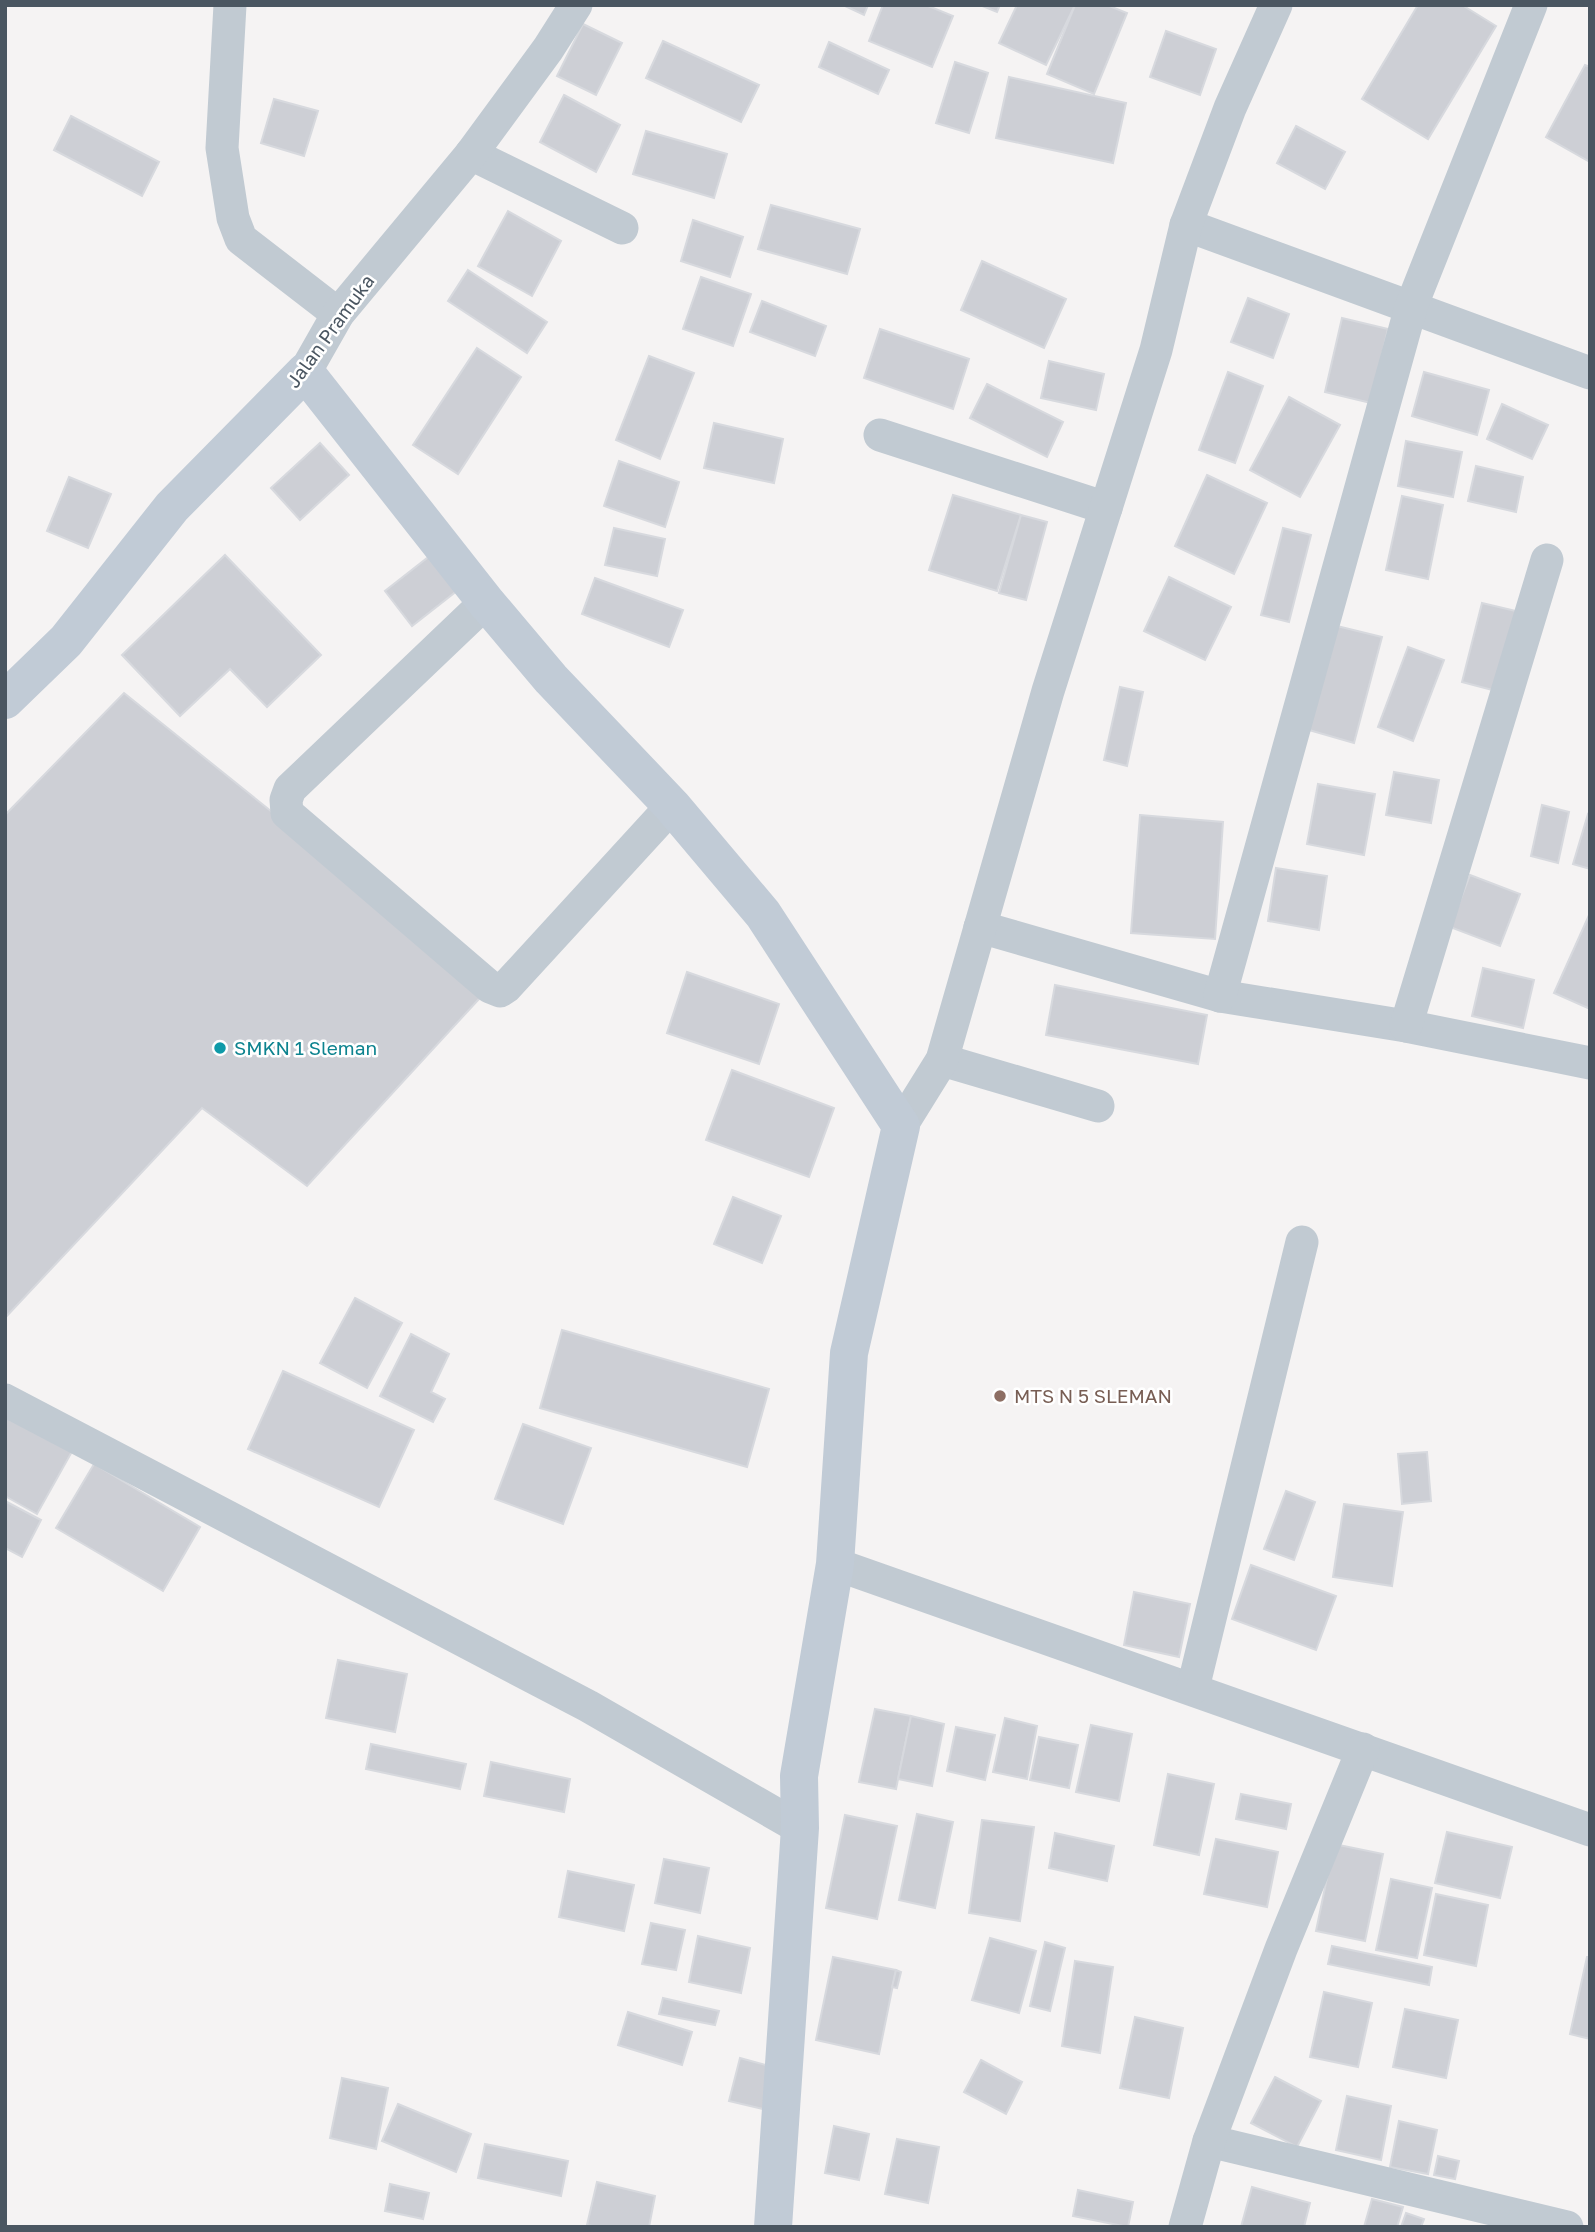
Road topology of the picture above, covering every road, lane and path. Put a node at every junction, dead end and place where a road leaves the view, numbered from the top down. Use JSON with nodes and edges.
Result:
{"nodes":[{"id":1,"x":230,"y":5,"type":"edge"},
{"id":2,"x":576,"y":5,"type":"edge"},
{"id":3,"x":1276,"y":5,"type":"edge"},
{"id":4,"x":1531,"y":5,"type":"edge"},
{"id":5,"x":471,"y":155,"type":"junction"},
{"id":6,"x":1186,"y":225,"type":"junction"},
{"id":7,"x":622,"y":228,"type":"dead end"},
{"id":8,"x":1411,"y":307,"type":"junction"},
{"id":9,"x":338,"y":314,"type":"junction"},
{"id":10,"x":305,"y":372,"type":"junction"},
{"id":11,"x":1590,"y":373,"type":"edge"},
{"id":12,"x":880,"y":435,"type":"dead end"},
{"id":13,"x":1105,"y":508,"type":"junction"},
{"id":14,"x":1547,"y":560,"type":"dead end"},
{"id":15,"x":486,"y":602,"type":"junction"},
{"id":16,"x":5,"y":700,"type":"edge"},
{"id":17,"x":672,"y":806,"type":"junction"},
{"id":18,"x":980,"y":927,"type":"junction"},
{"id":19,"x":1220,"y":996,"type":"junction"},
{"id":20,"x":1406,"y":1026,"type":"junction"},
{"id":21,"x":942,"y":1060,"type":"junction"},
{"id":22,"x":1590,"y":1063,"type":"edge"},
{"id":23,"x":1098,"y":1106,"type":"dead end"},
{"id":24,"x":901,"y":1126,"type":"junction"},
{"id":25,"x":1303,"y":1242,"type":"dead end"},
{"id":26,"x":5,"y":1400,"type":"edge"},
{"id":27,"x":835,"y":1564,"type":"junction"},
{"id":28,"x":1193,"y":1688,"type":"junction"},
{"id":29,"x":1363,"y":1749,"type":"junction"},
{"id":30,"x":800,"y":1828,"type":"junction"},
{"id":31,"x":1590,"y":1830,"type":"edge"},
{"id":32,"x":1209,"y":2141,"type":"junction"},
{"id":33,"x":773,"y":2227,"type":"edge"},
{"id":34,"x":1185,"y":2227,"type":"edge"},
{"id":35,"x":1567,"y":2227,"type":"edge"}],
"edges":[{"from":1,"to":9,"type":"street"},
{"from":2,"to":5,"type":"street","name":"Jalan Pramuka"},
{"from":3,"to":6,"type":"street"},
{"from":4,"to":8,"type":"street"},
{"from":5,"to":7,"type":"street"},
{"from":5,"to":9,"type":"street","name":"Jalan Pramuka"},
{"from":6,"to":8,"type":"street"},
{"from":6,"to":13,"type":"street"},
{"from":8,"to":11,"type":"street"},
{"from":8,"to":19,"type":"street"},
{"from":9,"to":10,"type":"street","name":"Jalan Pramuka"},
{"from":10,"to":15,"type":"street"},
{"from":10,"to":16,"type":"street","name":"Jalan Pramuka"},
{"from":12,"to":13,"type":"street"},
{"from":13,"to":18,"type":"street"},
{"from":14,"to":20,"type":"street"},
{"from":15,"to":17,"type":"street"},
{"from":15,"to":17,"type":"street"},
{"from":17,"to":24,"type":"street"},
{"from":18,"to":19,"type":"street"},
{"from":18,"to":21,"type":"street"},
{"from":19,"to":20,"type":"street"},
{"from":20,"to":22,"type":"street"},
{"from":21,"to":23,"type":"street"},
{"from":21,"to":24,"type":"street"},
{"from":24,"to":27,"type":"street"},
{"from":25,"to":28,"type":"street"},
{"from":26,"to":30,"type":"street"},
{"from":27,"to":28,"type":"street"},
{"from":27,"to":30,"type":"street"},
{"from":28,"to":29,"type":"street"},
{"from":29,"to":31,"type":"street"},
{"from":29,"to":32,"type":"street"},
{"from":30,"to":33,"type":"street"},
{"from":32,"to":34,"type":"street"},
{"from":32,"to":35,"type":"street"}]}
